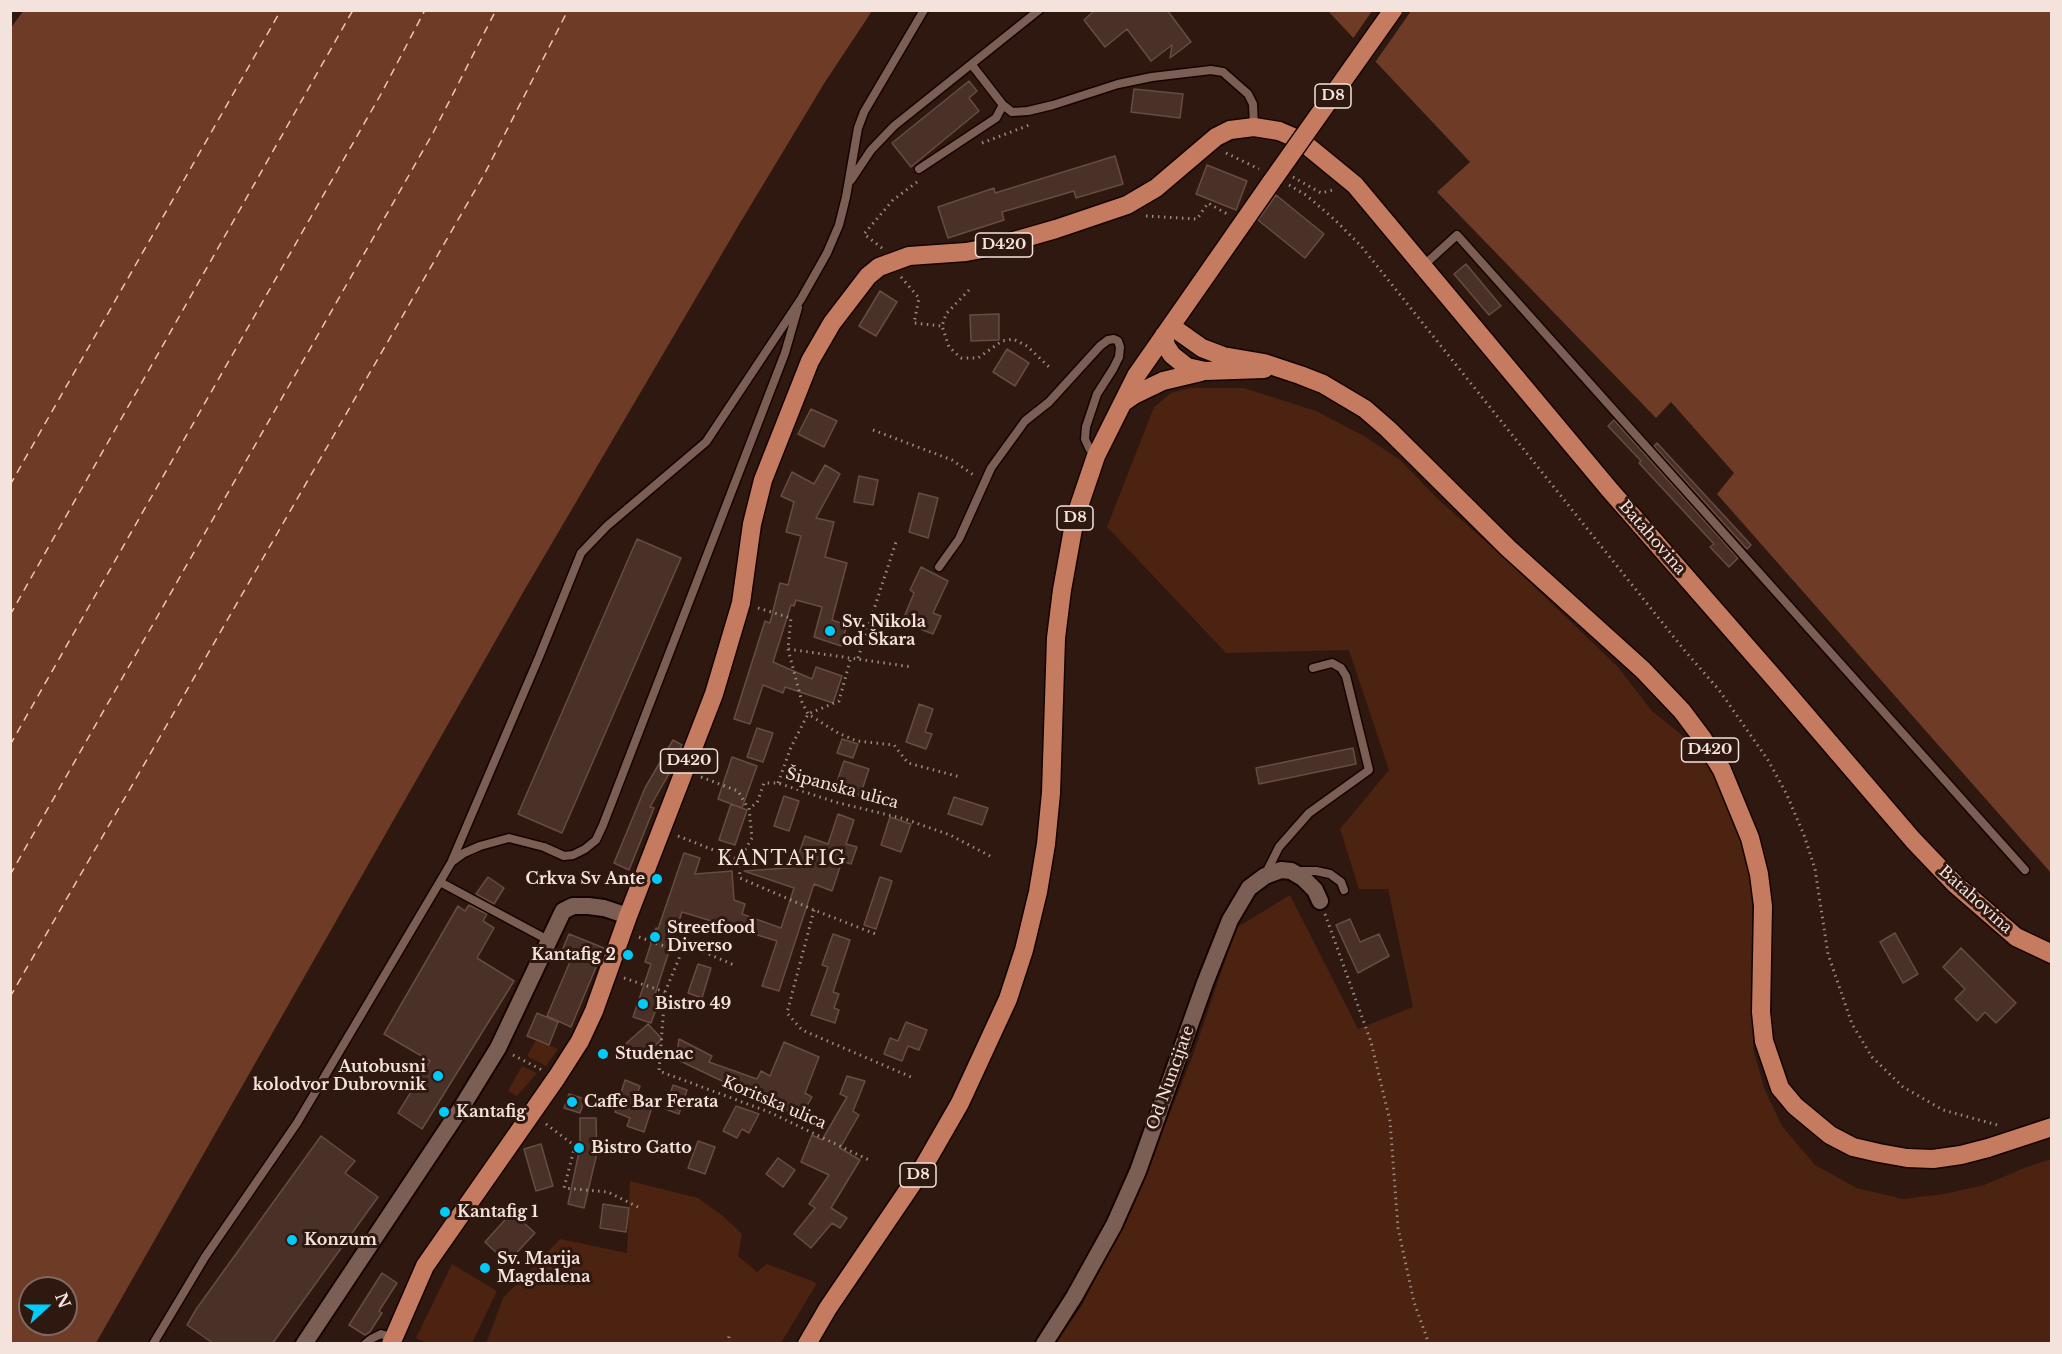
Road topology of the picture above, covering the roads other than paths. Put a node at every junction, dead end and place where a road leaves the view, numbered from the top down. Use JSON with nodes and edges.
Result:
{"nodes":[{"id":1,"x":924,"y":10,"type":"edge"},
{"id":2,"x":1039,"y":10,"type":"edge"},
{"id":3,"x":1393,"y":10,"type":"edge"},
{"id":4,"x":972,"y":65,"type":"junction"},
{"id":5,"x":1003,"y":105,"type":"junction"},
{"id":6,"x":1254,"y":127,"type":"junction"},
{"id":7,"x":922,"y":172,"type":"road end"},
{"id":8,"x":849,"y":184,"type":"junction"},
{"id":9,"x":1423,"y":266,"type":"junction"},
{"id":10,"x":801,"y":299,"type":"junction"},
{"id":11,"x":1167,"y":330,"type":"junction"},
{"id":12,"x":1278,"y":368,"type":"junction"},
{"id":13,"x":1205,"y":371,"type":"junction"},
{"id":14,"x":1120,"y":406,"type":"junction"},
{"id":15,"x":1096,"y":456,"type":"junction"},
{"id":16,"x":939,"y":567,"type":"dead end"},
{"id":17,"x":1313,"y":668,"type":"dead end"},
{"id":18,"x":451,"y":863,"type":"junction"},
{"id":19,"x":2025,"y":870,"type":"dead end"},
{"id":20,"x":1291,"y":871,"type":"junction"},
{"id":21,"x":1264,"y":876,"type":"junction"},
{"id":22,"x":440,"y":882,"type":"junction"},
{"id":23,"x":1344,"y":890,"type":"dead end"},
{"id":24,"x":1320,"y":901,"type":"road end"},
{"id":25,"x":625,"y":924,"type":"junction"},
{"id":26,"x":549,"y":940,"type":"junction"},
{"id":27,"x":2052,"y":954,"type":"edge"},
{"id":28,"x":2052,"y":1127,"type":"edge"},
{"id":29,"x":392,"y":1341,"type":"edge"},
{"id":30,"x":153,"y":1344,"type":"edge"},
{"id":31,"x":304,"y":1344,"type":"edge"},
{"id":32,"x":365,"y":1344,"type":"edge"},
{"id":33,"x":807,"y":1344,"type":"edge"},
{"id":34,"x":1044,"y":1344,"type":"edge"}],
"edges":[{"from":1,"to":8,"type":"lane"},
{"from":2,"to":4,"type":"lane"},
{"from":3,"to":11,"type":"main road","number":"D8","bridge":true},
{"from":4,"to":5,"type":"lane"},
{"from":4,"to":8,"type":"lane"},
{"from":5,"to":6,"type":"lane"},
{"from":5,"to":7,"type":"lane"},
{"from":6,"to":9,"type":"main road","name":"Batahovina","number":"D420"},
{"from":6,"to":25,"type":"main road","number":"D420"},
{"from":8,"to":10,"type":"lane"},
{"from":9,"to":19,"type":"lane"},
{"from":9,"to":27,"type":"main road","name":"Batahovina","number":"D420"},
{"from":10,"to":18,"type":"lane"},
{"from":10,"to":18,"type":"lane"},
{"from":11,"to":12,"type":"main road","number":"D420"},
{"from":11,"to":13,"type":"main road","number":"D420"},
{"from":11,"to":14,"type":"main road","number":"D8"},
{"from":12,"to":13,"type":"main road","number":"D420"},
{"from":12,"to":28,"type":"main road","number":"D420","bridge":true},
{"from":13,"to":14,"type":"main road"},
{"from":14,"to":15,"type":"main road","number":"D8"},
{"from":15,"to":16,"type":"lane"},
{"from":15,"to":33,"type":"main road","number":"D8"},
{"from":17,"to":21,"type":"lane"},
{"from":18,"to":22,"type":"lane"},
{"from":20,"to":21,"type":"street"},
{"from":20,"to":23,"type":"lane"},
{"from":20,"to":24,"type":"street"},
{"from":21,"to":34,"type":"street","name":"Od Nuncijate"},
{"from":22,"to":26,"type":"lane"},
{"from":22,"to":30,"type":"lane"},
{"from":25,"to":26,"type":"street"},
{"from":25,"to":29,"type":"main road","number":"D420"},
{"from":26,"to":31,"type":"street"},
{"from":29,"to":32,"type":"lane"}]}
